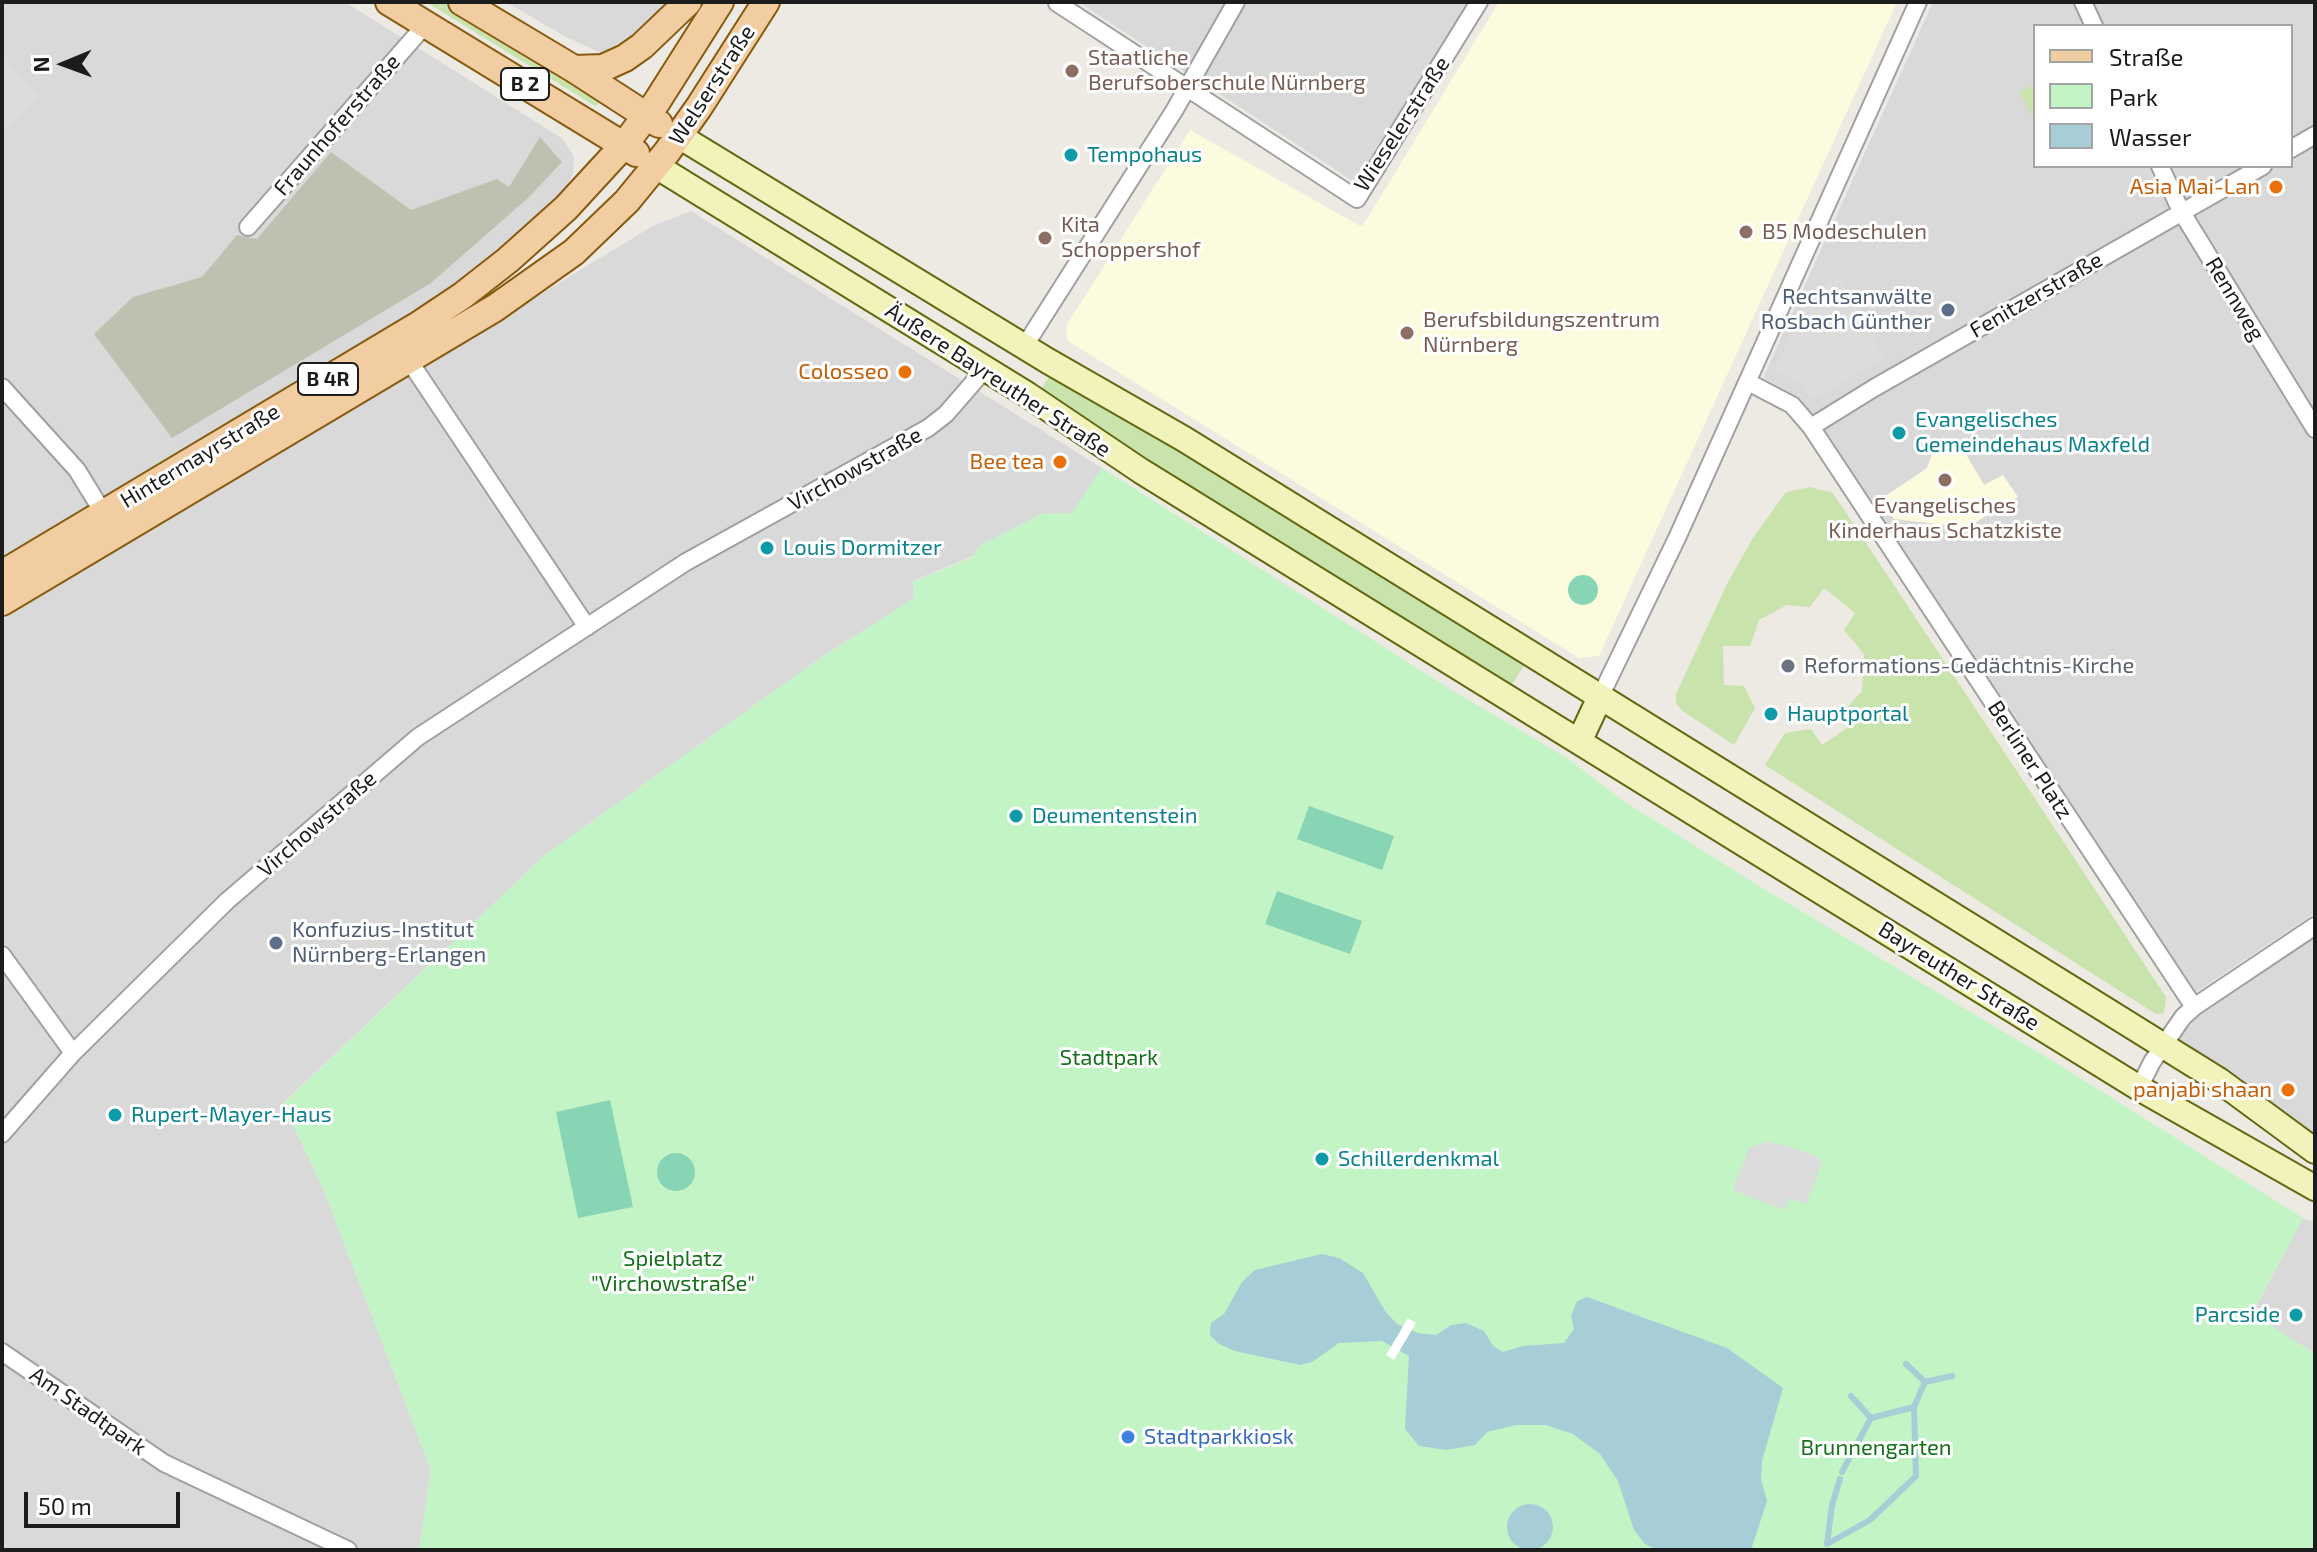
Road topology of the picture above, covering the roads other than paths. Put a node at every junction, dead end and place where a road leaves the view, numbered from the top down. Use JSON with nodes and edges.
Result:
{"nodes":[{"id":1,"x":389,"y":2,"type":"edge"},
{"id":2,"x":462,"y":2,"type":"edge"},
{"id":3,"x":688,"y":2,"type":"edge"},
{"id":4,"x":720,"y":2,"type":"edge"},
{"id":5,"x":766,"y":2,"type":"edge"},
{"id":6,"x":1236,"y":2,"type":"edge"},
{"id":7,"x":1479,"y":2,"type":"edge"},
{"id":8,"x":1918,"y":2,"type":"edge"},
{"id":9,"x":2083,"y":2,"type":"edge"},
{"id":10,"x":1057,"y":3,"type":"edge"},
{"id":11,"x":426,"y":24,"type":"junction"},
{"id":12,"x":2093,"y":24,"type":"edge"},
{"id":13,"x":574,"y":69,"type":"junction"},
{"id":14,"x":1186,"y":88,"type":"junction"},
{"id":15,"x":647,"y":116,"type":"junction"},
{"id":16,"x":2315,"y":135,"type":"edge"},
{"id":17,"x":679,"y":136,"type":"junction"},
{"id":18,"x":624,"y":145,"type":"junction"},
{"id":19,"x":2293,"y":148,"type":"edge"},
{"id":20,"x":656,"y":166,"type":"junction"},
{"id":21,"x":2161,"y":168,"type":"edge"},
{"id":22,"x":2259,"y":168,"type":"edge"},
{"id":23,"x":2181,"y":211,"type":"junction"},
{"id":24,"x":248,"y":227,"type":"dead end"},
{"id":25,"x":1024,"y":347,"type":"junction"},
{"id":26,"x":408,"y":359,"type":"junction"},
{"id":27,"x":985,"y":369,"type":"junction"},
{"id":28,"x":1748,"y":382,"type":"junction"},
{"id":29,"x":2,"y":387,"type":"edge"},
{"id":30,"x":1811,"y":427,"type":"junction"},
{"id":31,"x":2315,"y":429,"type":"edge"},
{"id":32,"x":104,"y":514,"type":"junction"},
{"id":33,"x":2,"y":574,"type":"edge"},
{"id":34,"x":2,"y":602,"type":"edge"},
{"id":35,"x":587,"y":627,"type":"junction"},
{"id":36,"x":1600,"y":697,"type":"junction"},
{"id":37,"x":1579,"y":742,"type":"junction"},
{"id":38,"x":1606,"y":758,"type":"joint"},
{"id":39,"x":2315,"y":926,"type":"edge"},
{"id":40,"x":2,"y":955,"type":"edge"},
{"id":41,"x":2194,"y":1007,"type":"junction"},
{"id":42,"x":2163,"y":1045,"type":"junction"},
{"id":43,"x":73,"y":1053,"type":"junction"},
{"id":44,"x":2139,"y":1088,"type":"junction"},
{"id":45,"x":2,"y":1134,"type":"edge"},
{"id":46,"x":2315,"y":1151,"type":"edge"},
{"id":47,"x":2315,"y":1188,"type":"edge"},
{"id":48,"x":2,"y":1352,"type":"edge"},
{"id":49,"x":348,"y":1550,"type":"edge"}],
"edges":[{"from":1,"to":11,"type":"main road","name":"Äußere Bayreuther Straße","number":"B 2"},
{"from":2,"to":13,"type":"main road","name":"Äußere Bayreuther Straße","number":"B 2"},
{"from":3,"to":13,"type":"main road"},
{"from":4,"to":15,"type":"main road","name":"Welserstraße","number":"B 4R"},
{"from":5,"to":17,"type":"main road","name":"Welserstraße","number":"B 4R"},
{"from":6,"to":14,"type":"street"},
{"from":7,"to":14,"type":"street","name":"Wieselerstraße"},
{"from":8,"to":28,"type":"street"},
{"from":9,"to":12,"type":"street"},
{"from":10,"to":14,"type":"street"},
{"from":11,"to":18,"type":"main road","name":"Äußere Bayreuther Straße","number":"B 2"},
{"from":11,"to":24,"type":"street","name":"Fraunhoferstraße"},
{"from":13,"to":15,"type":"main road","name":"Äußere Bayreuther Straße","number":"B 2"},
{"from":14,"to":25,"type":"street"},
{"from":15,"to":17,"type":"main road","name":"Äußere Bayreuther Straße","number":"B 2"},
{"from":15,"to":18,"type":"main road","name":"Hintermayrstraße","number":"B 4R"},
{"from":16,"to":19,"type":"street"},
{"from":17,"to":20,"type":"main road","name":"Welserstraße","number":"B 4R"},
{"from":17,"to":25,"type":"main road","name":"Äußere Bayreuther Straße"},
{"from":18,"to":20,"type":"main road","name":"Äußere Bayreuther Straße","number":"B 2"},
{"from":18,"to":32,"type":"main road","name":"Hintermayrstraße","number":"B 4R"},
{"from":20,"to":26,"type":"main road","name":"Hintermayrstraße","number":"B 4R"},
{"from":20,"to":27,"type":"main road","name":"Äußere Bayreuther Straße"},
{"from":21,"to":23,"type":"street","name":"Rennweg"},
{"from":22,"to":23,"type":"street","name":"Fenitzerstraße"},
{"from":23,"to":30,"type":"street","name":"Fenitzerstraße"},
{"from":23,"to":31,"type":"street","name":"Rennweg"},
{"from":25,"to":36,"type":"main road","name":"Äußere Bayreuther Straße"},
{"from":26,"to":34,"type":"main road","name":"Hintermayrstraße","number":"B 4R"},
{"from":26,"to":35,"type":"street"},
{"from":27,"to":35,"type":"street","name":"Virchowstraße"},
{"from":27,"to":37,"type":"main road","name":"Äußere Bayreuther Straße"},
{"from":28,"to":30,"type":"street","name":"Berliner Platz"},
{"from":28,"to":36,"type":"street"},
{"from":29,"to":32,"type":"street"},
{"from":30,"to":41,"type":"street","name":"Berliner Platz"},
{"from":32,"to":33,"type":"main road","name":"Hintermayrstraße","number":"B 4R"},
{"from":35,"to":43,"type":"street","name":"Virchowstraße"},
{"from":36,"to":37,"type":"main road"},
{"from":36,"to":42,"type":"main road","name":"Äußere Bayreuther Straße"},
{"from":37,"to":38,"type":"main road","name":"Äußere Bayreuther Straße"},
{"from":38,"to":44,"type":"main road","name":"Bayreuther Straße"},
{"from":39,"to":41,"type":"street"},
{"from":40,"to":43,"type":"street"},
{"from":41,"to":42,"type":"street"},
{"from":42,"to":44,"type":"street"},
{"from":42,"to":46,"type":"main road"},
{"from":43,"to":45,"type":"street","name":"Virchowstraße"},
{"from":44,"to":47,"type":"main road","name":"Bayreuther Straße"},
{"from":48,"to":49,"type":"street","name":"Am Stadtpark"}]}
